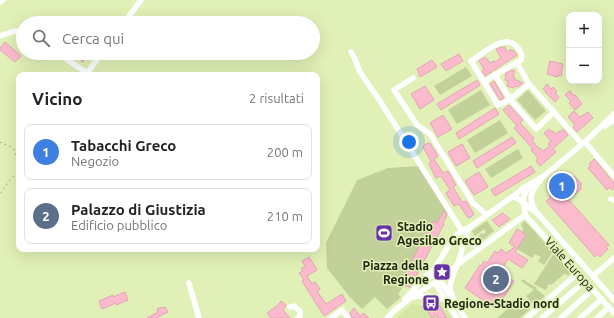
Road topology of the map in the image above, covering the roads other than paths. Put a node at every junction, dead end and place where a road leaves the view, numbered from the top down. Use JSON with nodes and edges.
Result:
{"nodes":[{"id":1,"x":3,"y":0,"type":"edge"},
{"id":2,"x":141,"y":0,"type":"edge"},
{"id":3,"x":0,"y":2,"type":"edge"},
{"id":4,"x":129,"y":16,"type":"edge"},
{"id":5,"x":16,"y":32,"type":"edge"},
{"id":6,"x":0,"y":36,"type":"edge"},
{"id":7,"x":351,"y":52,"type":"dead end"},
{"id":8,"x":68,"y":60,"type":"edge"},
{"id":9,"x":98,"y":60,"type":"edge"},
{"id":10,"x":516,"y":63,"type":"junction"},
{"id":11,"x":86,"y":72,"type":"edge"},
{"id":12,"x":90,"y":72,"type":"edge"},
{"id":13,"x":495,"y":75,"type":"junction"},
{"id":14,"x":413,"y":78,"type":"dead end"},
{"id":15,"x":484,"y":82,"type":"junction"},
{"id":16,"x":529,"y":84,"type":"junction"},
{"id":17,"x":510,"y":99,"type":"junction"},
{"id":18,"x":554,"y":112,"type":"junction"},
{"id":19,"x":614,"y":114,"type":"edge"},
{"id":20,"x":614,"y":120,"type":"edge"},
{"id":21,"x":591,"y":137,"type":"junction"},
{"id":22,"x":584,"y":143,"type":"junction"},
{"id":23,"x":544,"y":176,"type":"junction"},
{"id":24,"x":614,"y":176,"type":"edge"},
{"id":25,"x":532,"y":183,"type":"junction"},
{"id":26,"x":511,"y":197,"type":"junction"},
{"id":27,"x":524,"y":202,"type":"junction"},
{"id":28,"x":538,"y":214,"type":"junction"},
{"id":29,"x":487,"y":215,"type":"junction"},
{"id":30,"x":525,"y":215,"type":"junction"},
{"id":31,"x":466,"y":229,"type":"junction"},
{"id":32,"x":451,"y":242,"type":"junction"},
{"id":33,"x":484,"y":245,"type":"junction"},
{"id":34,"x":614,"y":258,"type":"edge"},
{"id":35,"x":457,"y":265,"type":"junction"},
{"id":36,"x":578,"y":273,"type":"junction"},
{"id":37,"x":432,"y":274,"type":"junction"},
{"id":38,"x":593,"y":276,"type":"junction"},
{"id":39,"x":585,"y":280,"type":"junction"},
{"id":40,"x":437,"y":281,"type":"junction"},
{"id":41,"x":190,"y":283,"type":"dead end"},
{"id":42,"x":593,"y":290,"type":"junction"},
{"id":43,"x":411,"y":297,"type":"junction"},
{"id":44,"x":602,"y":299,"type":"junction"},
{"id":45,"x":446,"y":300,"type":"junction"},
{"id":46,"x":614,"y":300,"type":"edge"},
{"id":47,"x":456,"y":305,"type":"junction"},
{"id":48,"x":290,"y":307,"type":"dead end"},
{"id":49,"x":609,"y":307,"type":"junction"},
{"id":50,"x":395,"y":310,"type":"junction"},
{"id":51,"x":536,"y":310,"type":"junction"},
{"id":52,"x":614,"y":312,"type":"edge"},
{"id":53,"x":199,"y":318,"type":"edge"},
{"id":54,"x":298,"y":318,"type":"edge"},
{"id":55,"x":331,"y":318,"type":"edge"},
{"id":56,"x":348,"y":318,"type":"edge"},
{"id":57,"x":386,"y":318,"type":"edge"},
{"id":58,"x":457,"y":318,"type":"edge"},
{"id":59,"x":465,"y":318,"type":"edge"},
{"id":60,"x":527,"y":318,"type":"edge"},
{"id":61,"x":543,"y":318,"type":"edge"},
{"id":62,"x":561,"y":318,"type":"edge"},
{"id":63,"x":580,"y":318,"type":"edge"},
{"id":64,"x":597,"y":318,"type":"edge"}],
"edges":[{"from":1,"to":3,"type":"street"},
{"from":2,"to":4,"type":"street"},
{"from":5,"to":6,"type":"street"},
{"from":7,"to":31,"type":"street"},
{"from":8,"to":11,"type":"street"},
{"from":9,"to":12,"type":"street"},
{"from":10,"to":13,"type":"street"},
{"from":10,"to":15,"type":"street"},
{"from":10,"to":16,"type":"street"},
{"from":13,"to":15,"type":"street"},
{"from":13,"to":17,"type":"street"},
{"from":14,"to":29,"type":"street"},
{"from":15,"to":17,"type":"street"},
{"from":16,"to":17,"type":"street"},
{"from":16,"to":18,"type":"street"},
{"from":17,"to":18,"type":"street"},
{"from":18,"to":22,"type":"street"},
{"from":19,"to":21,"type":"street"},
{"from":20,"to":21,"type":"street"},
{"from":21,"to":22,"type":"street"},
{"from":22,"to":23,"type":"street"},
{"from":22,"to":24,"type":"street"},
{"from":23,"to":25,"type":"street"},
{"from":23,"to":28,"type":"street"},
{"from":25,"to":26,"type":"street"},
{"from":25,"to":27,"type":"street"},
{"from":26,"to":27,"type":"street"},
{"from":26,"to":29,"type":"street"},
{"from":27,"to":28,"type":"street"},
{"from":27,"to":30,"type":"street"},
{"from":28,"to":38,"type":"street","name":"Viale Europa"},
{"from":29,"to":31,"type":"street"},
{"from":30,"to":33,"type":"street"},
{"from":30,"to":36,"type":"street","name":"Viale Europa"},
{"from":31,"to":32,"type":"street"},
{"from":31,"to":33,"type":"street"},
{"from":32,"to":35,"type":"street"},
{"from":32,"to":37,"type":"street"},
{"from":33,"to":35,"type":"street"},
{"from":34,"to":38,"type":"street"},
{"from":35,"to":40,"type":"street"},
{"from":35,"to":47,"type":"street"},
{"from":36,"to":39,"type":"street","name":"Viale Europa"},
{"from":36,"to":51,"type":"street"},
{"from":37,"to":40,"type":"street"},
{"from":37,"to":50,"type":"street"},
{"from":38,"to":46,"type":"street","name":"Viale Europa"},
{"from":39,"to":42,"type":"street","name":"Viale Europa"},
{"from":39,"to":61,"type":"street"},
{"from":40,"to":43,"type":"street"},
{"from":40,"to":45,"type":"street"},
{"from":40,"to":47,"type":"street"},
{"from":41,"to":53,"type":"street"},
{"from":42,"to":44,"type":"street","name":"Viale Europa"},
{"from":42,"to":62,"type":"street"},
{"from":43,"to":45,"type":"street"},
{"from":43,"to":50,"type":"street"},
{"from":44,"to":49,"type":"street","name":"Viale Europa"},
{"from":44,"to":63,"type":"street"},
{"from":45,"to":58,"type":"street"},
{"from":47,"to":59,"type":"street"},
{"from":48,"to":54,"type":"street"},
{"from":49,"to":52,"type":"street","name":"Viale Europa"},
{"from":49,"to":64,"type":"street"},
{"from":50,"to":57,"type":"street"},
{"from":51,"to":60,"type":"street"},
{"from":51,"to":61,"type":"street"},
{"from":55,"to":56,"type":"street"}]}
